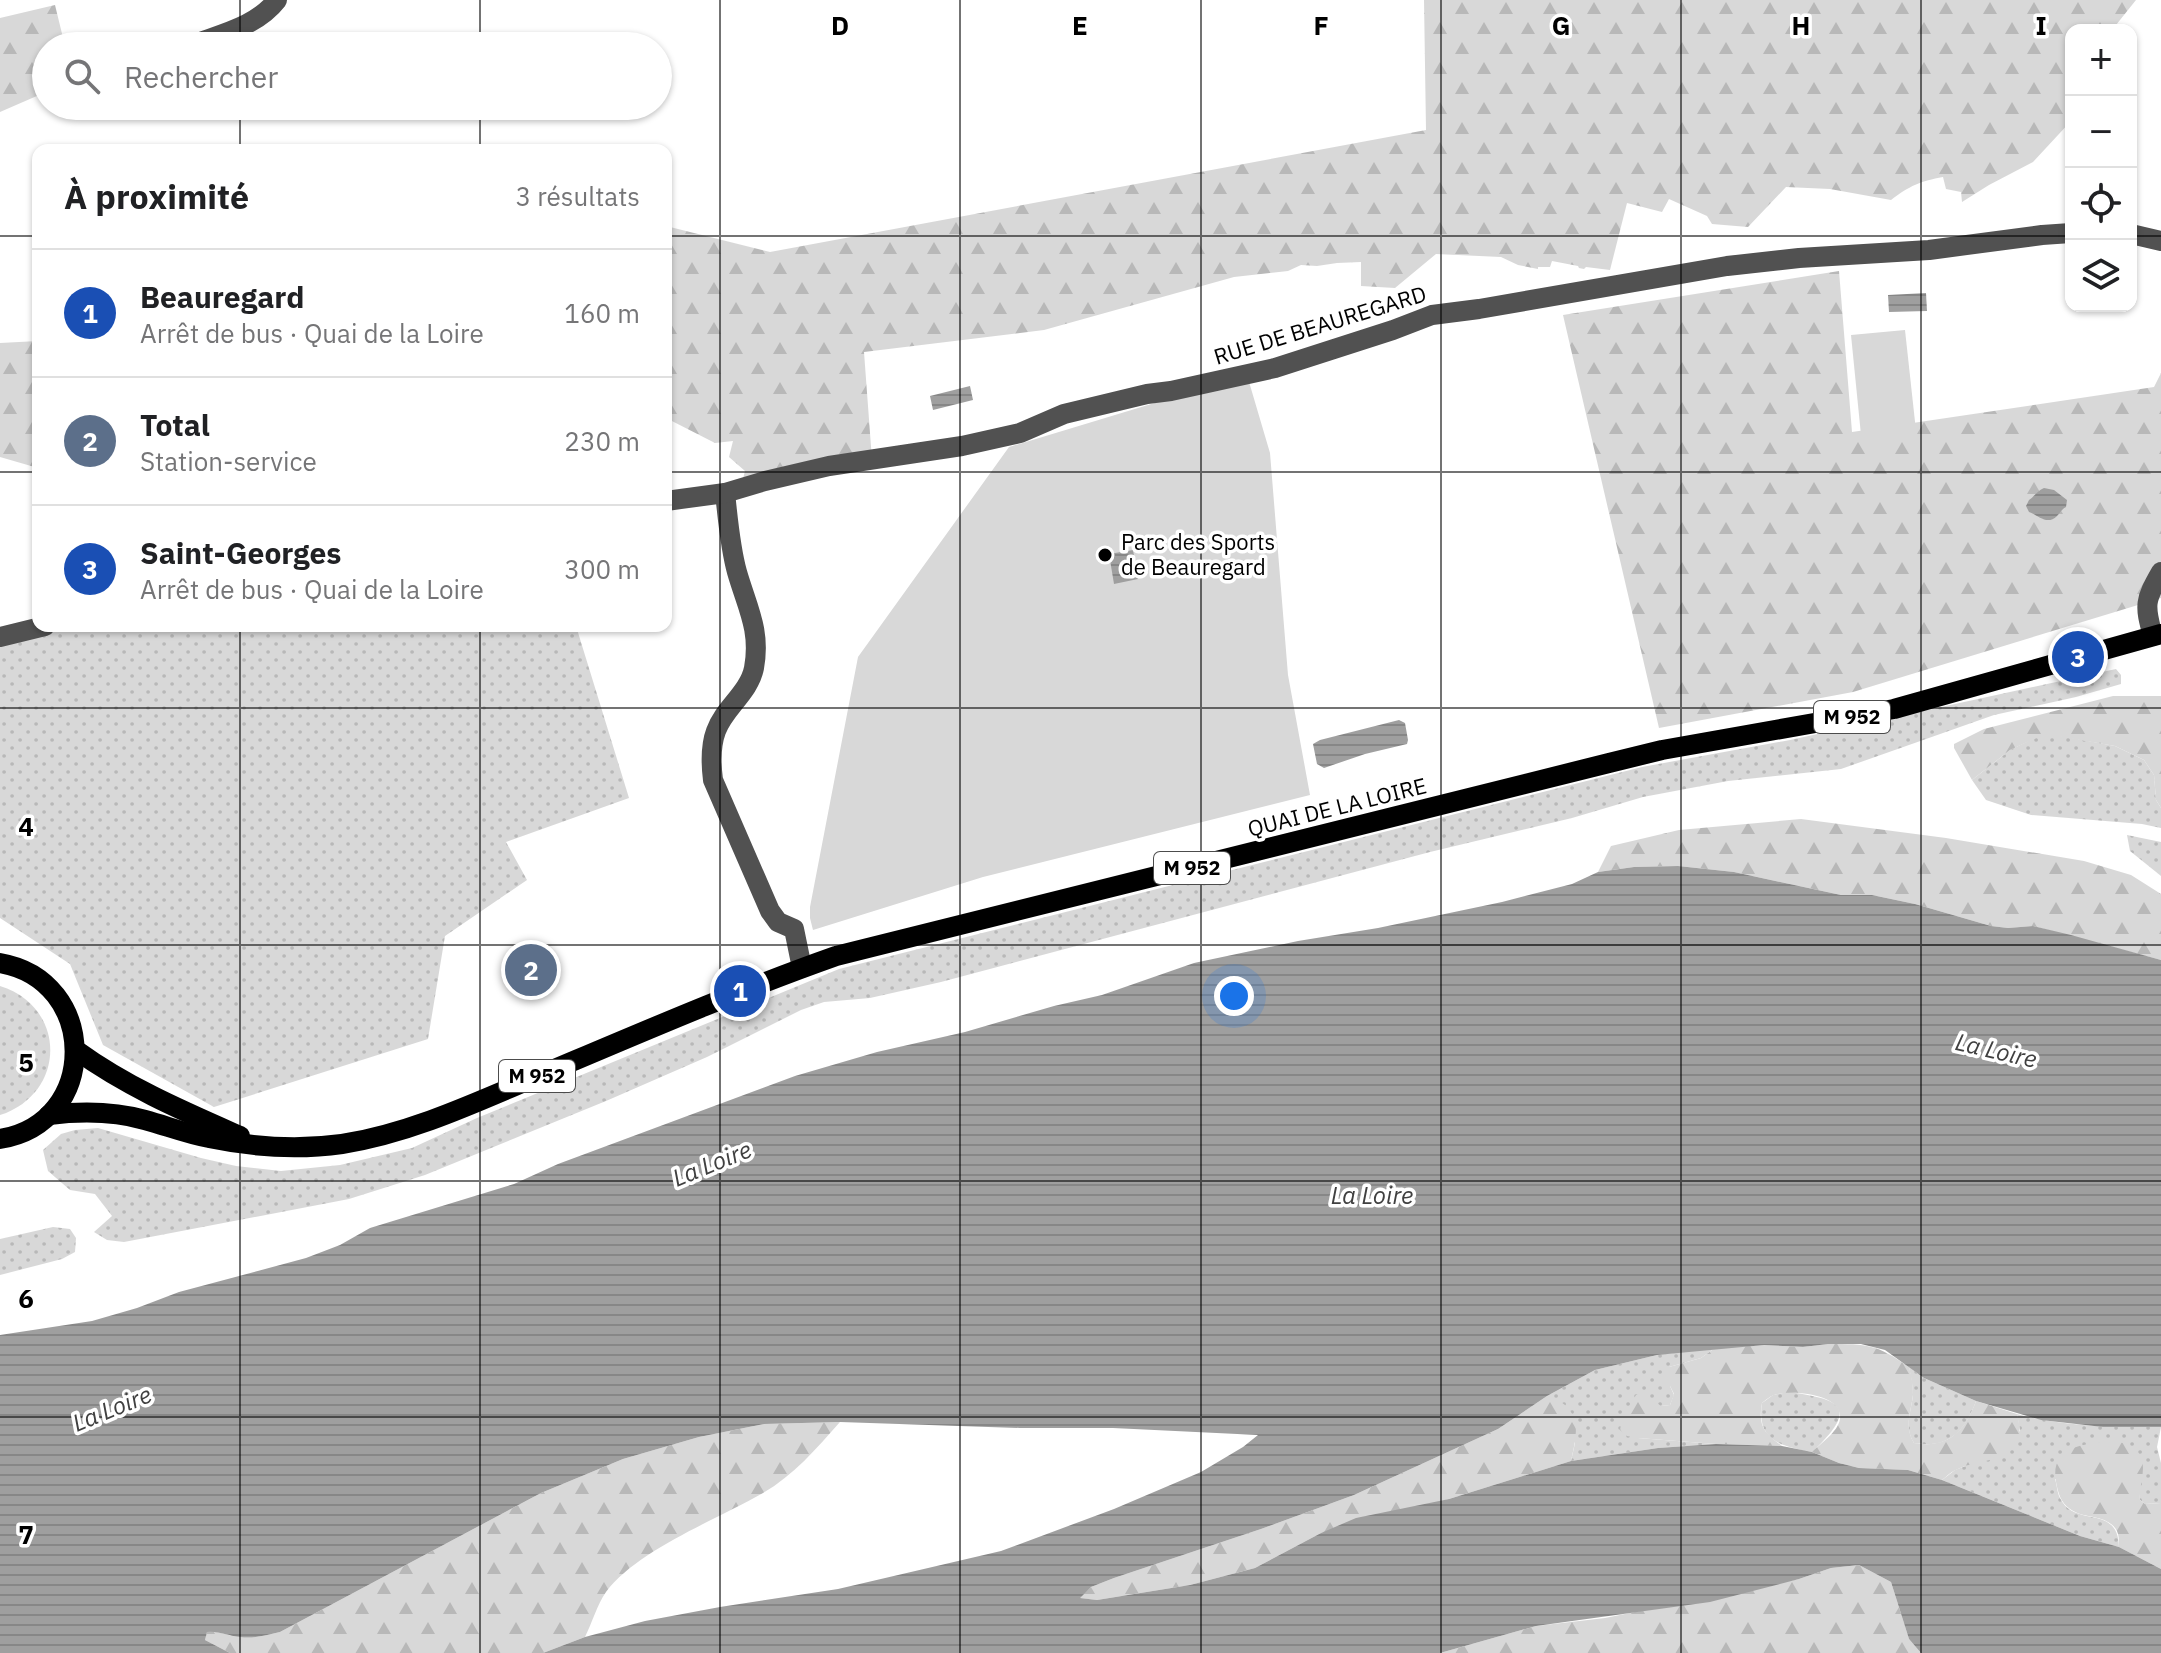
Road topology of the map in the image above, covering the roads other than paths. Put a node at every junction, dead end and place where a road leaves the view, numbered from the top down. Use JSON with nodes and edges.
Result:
{"nodes":[{"id":1,"x":277,"y":0,"type":"edge"},
{"id":2,"x":226,"y":32,"type":"edge"},
{"id":3,"x":2065,"y":233,"type":"edge"},
{"id":4,"x":2137,"y":235,"type":"edge"},
{"id":5,"x":2161,"y":241,"type":"edge"},
{"id":6,"x":730,"y":491,"type":"junction"},
{"id":7,"x":672,"y":500,"type":"edge"},
{"id":8,"x":2161,"y":572,"type":"edge"},
{"id":9,"x":32,"y":629,"type":"edge"},
{"id":10,"x":2157,"y":635,"type":"edge"},
{"id":11,"x":0,"y":637,"type":"edge"},
{"id":12,"x":0,"y":963,"type":"edge"},
{"id":13,"x":802,"y":968,"type":"junction"},
{"id":14,"x":76,"y":1050,"type":"junction"},
{"id":15,"x":49,"y":1115,"type":"junction"},
{"id":16,"x":0,"y":1139,"type":"edge"},
{"id":17,"x":262,"y":1145,"type":"junction"}],
"edges":[{"from":1,"to":2,"type":"street"},
{"from":3,"to":6,"type":"street","name":"RUE DE BEAUREGARD"},
{"from":4,"to":5,"type":"street"},
{"from":6,"to":7,"type":"street","name":"RUE DE BEAUREGARD"},
{"from":6,"to":13,"type":"street"},
{"from":8,"to":10,"type":"street"},
{"from":9,"to":11,"type":"street"},
{"from":10,"to":13,"type":"main road","name":"QUAI DE LA LOIRE","number":"M 952"},
{"from":12,"to":14,"type":"main road"},
{"from":13,"to":17,"type":"main road","name":"QUAI DE LA LOIRE","number":"M 952"},
{"from":14,"to":15,"type":"main road"},
{"from":14,"to":17,"type":"main road","number":"M 952"},
{"from":15,"to":16,"type":"main road"},
{"from":15,"to":17,"type":"main road","number":"M 952"}]}
